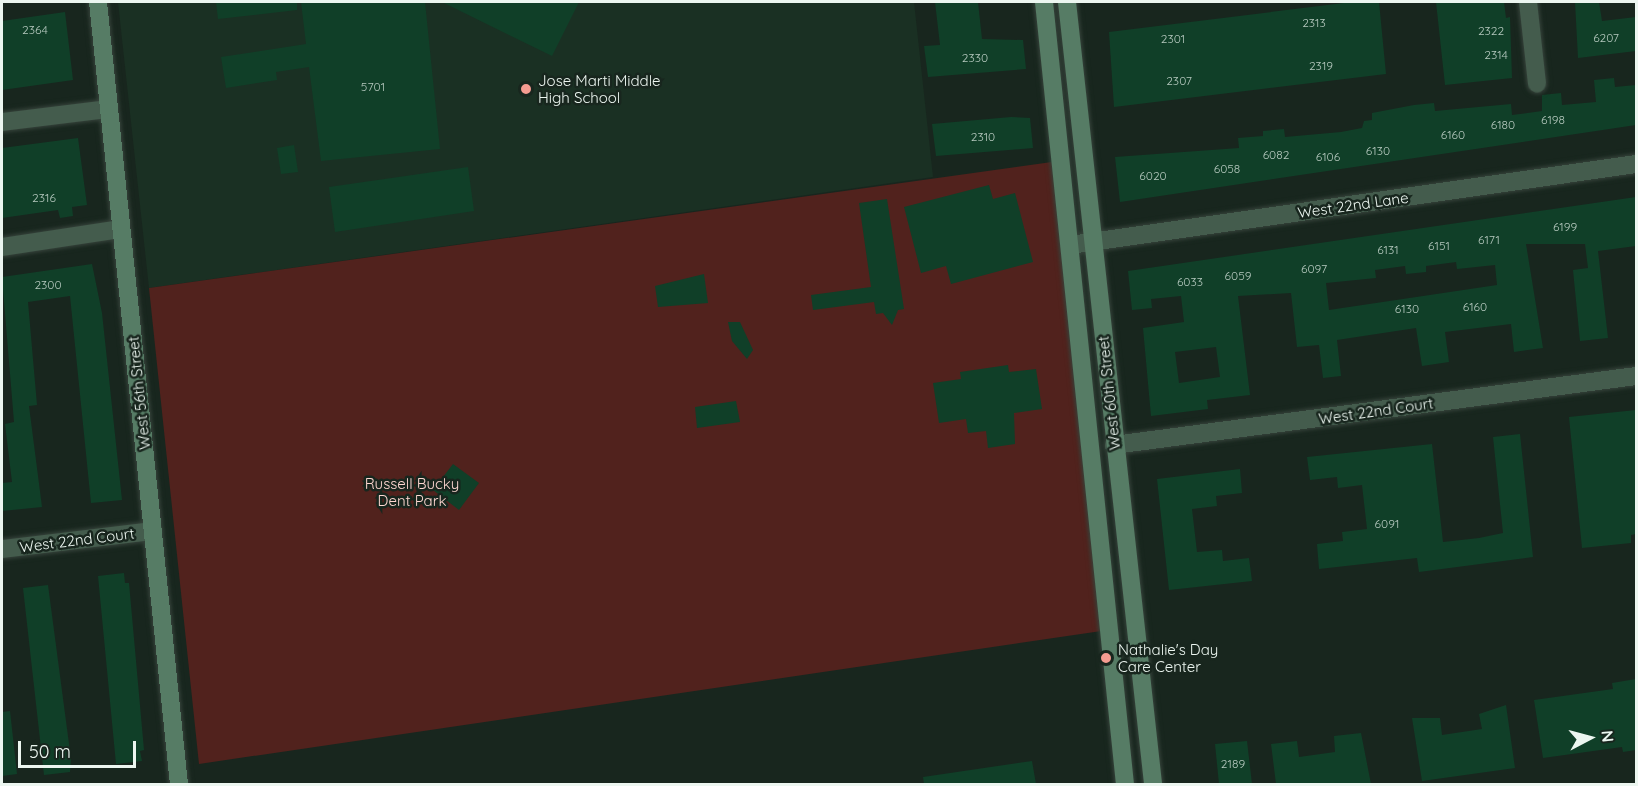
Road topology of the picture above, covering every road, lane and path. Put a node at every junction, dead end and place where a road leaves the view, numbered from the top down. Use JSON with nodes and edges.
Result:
{"nodes":[{"id":1,"x":98,"y":2,"type":"edge"},
{"id":2,"x":1044,"y":2,"type":"edge"},
{"id":3,"x":1067,"y":2,"type":"edge"},
{"id":4,"x":1527,"y":2,"type":"edge"},
{"id":5,"x":1046,"y":25,"type":"junction"},
{"id":6,"x":1073,"y":59,"type":"junction"},
{"id":7,"x":1537,"y":84,"type":"dead end"},
{"id":8,"x":108,"y":109,"type":"junction"},
{"id":9,"x":2,"y":122,"type":"edge"},
{"id":10,"x":1636,"y":164,"type":"edge"},
{"id":11,"x":121,"y":229,"type":"junction"},
{"id":12,"x":1094,"y":243,"type":"junction"},
{"id":13,"x":1070,"y":245,"type":"junction"},
{"id":14,"x":2,"y":247,"type":"edge"},
{"id":15,"x":1636,"y":376,"type":"edge"},
{"id":16,"x":1114,"y":445,"type":"junction"},
{"id":17,"x":153,"y":531,"type":"junction"},
{"id":18,"x":2,"y":549,"type":"edge"},
{"id":19,"x":179,"y":784,"type":"edge"},
{"id":20,"x":1125,"y":784,"type":"edge"},
{"id":21,"x":1153,"y":784,"type":"edge"}],
"edges":[{"from":1,"to":8,"type":"street","name":"West 56th Street"},
{"from":2,"to":5,"type":"street","name":"West 60th Street"},
{"from":3,"to":6,"type":"street","name":"West 60th Street"},
{"from":4,"to":7,"type":"street"},
{"from":5,"to":6,"type":"street"},
{"from":5,"to":13,"type":"street","name":"West 60th Street"},
{"from":6,"to":12,"type":"street","name":"West 60th Street"},
{"from":8,"to":9,"type":"street"},
{"from":8,"to":11,"type":"street","name":"West 56th Street"},
{"from":10,"to":12,"type":"street","name":"West 22nd Lane"},
{"from":11,"to":14,"type":"street"},
{"from":11,"to":17,"type":"street","name":"West 56th Street"},
{"from":12,"to":13,"type":"street","name":"West 22nd Lane"},
{"from":12,"to":16,"type":"street","name":"West 60th Street"},
{"from":13,"to":20,"type":"street","name":"West 60th Street"},
{"from":15,"to":16,"type":"street","name":"West 22nd Court"},
{"from":16,"to":21,"type":"street","name":"West 60th Street"},
{"from":17,"to":18,"type":"street","name":"West 22nd Court"},
{"from":17,"to":19,"type":"street","name":"West 56th Street"}]}
